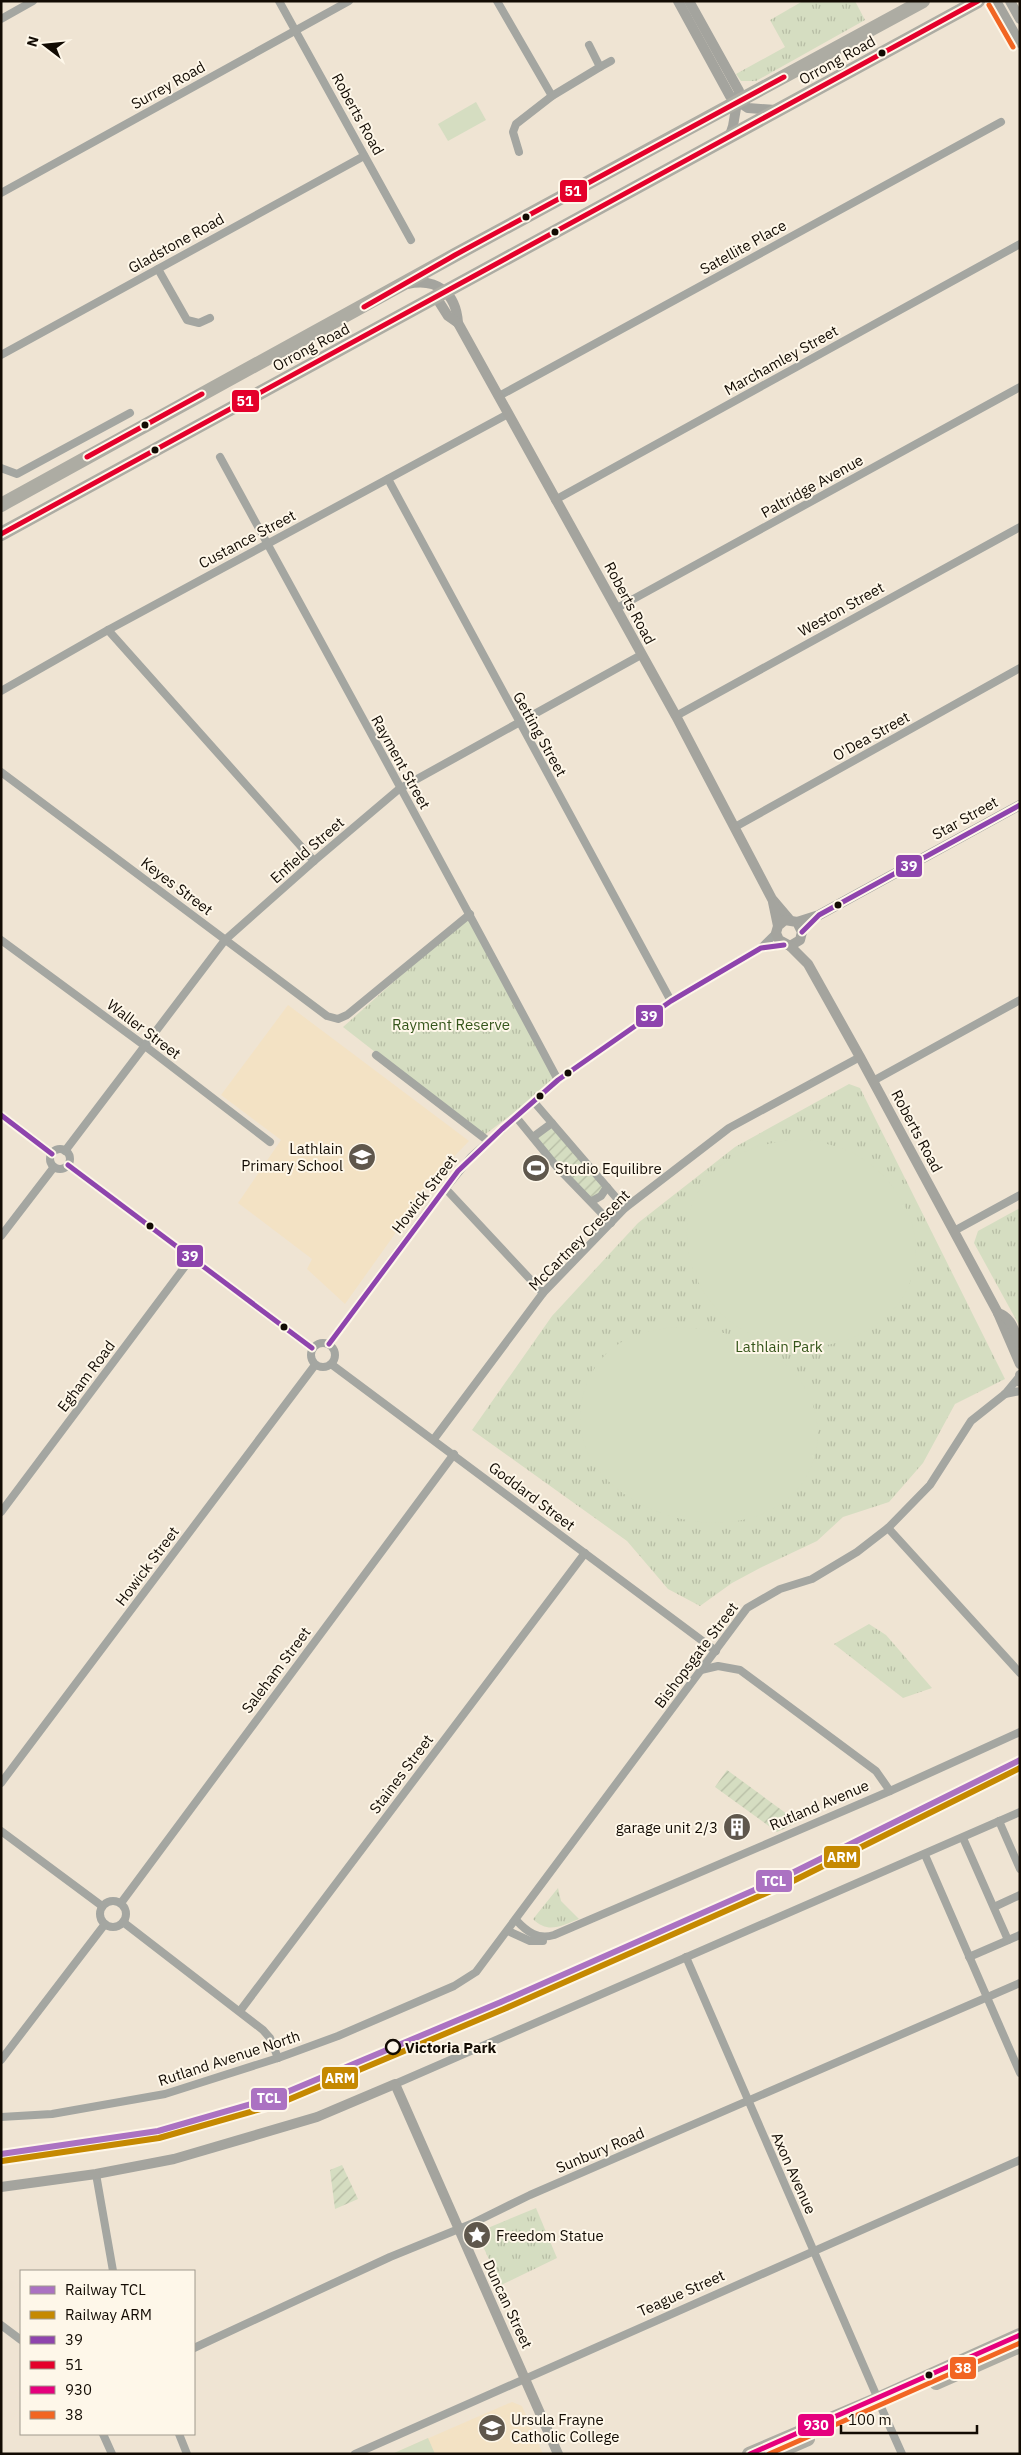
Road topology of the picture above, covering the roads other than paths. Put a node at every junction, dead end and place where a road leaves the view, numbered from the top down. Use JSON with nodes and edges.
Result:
{"nodes":[{"id":1,"x":33,"y":1,"type":"edge"},
{"id":2,"x":279,"y":1,"type":"edge"},
{"id":3,"x":349,"y":1,"type":"edge"},
{"id":4,"x":497,"y":1,"type":"edge"},
{"id":5,"x":678,"y":1,"type":"edge"},
{"id":6,"x":689,"y":1,"type":"edge"},
{"id":7,"x":923,"y":1,"type":"edge"},
{"id":8,"x":978,"y":1,"type":"edge"},
{"id":9,"x":996,"y":1,"type":"edge"},
{"id":10,"x":1010,"y":1,"type":"edge"},
{"id":11,"x":1,"y":19,"type":"edge"},
{"id":12,"x":1020,"y":19,"type":"edge"},
{"id":13,"x":296,"y":31,"type":"junction"},
{"id":14,"x":1020,"y":43,"type":"edge"},
{"id":15,"x":588,"y":46,"type":"dead end"},
{"id":16,"x":611,"y":61,"type":"dead end"},
{"id":17,"x":600,"y":67,"type":"junction"},
{"id":18,"x":552,"y":96,"type":"junction"},
{"id":19,"x":738,"y":102,"type":"junction"},
{"id":20,"x":780,"y":110,"type":"junction"},
{"id":21,"x":1001,"y":122,"type":"dead end"},
{"id":22,"x":729,"y":138,"type":"junction"},
{"id":23,"x":519,"y":152,"type":"dead end"},
{"id":24,"x":364,"y":156,"type":"junction"},
{"id":25,"x":1,"y":193,"type":"edge"},
{"id":26,"x":411,"y":240,"type":"dead end"},
{"id":27,"x":1020,"y":244,"type":"edge"},
{"id":28,"x":158,"y":268,"type":"junction"},
{"id":29,"x":404,"y":285,"type":"junction"},
{"id":30,"x":442,"y":294,"type":"junction"},
{"id":31,"x":210,"y":318,"type":"dead end"},
{"id":32,"x":1,"y":355,"type":"edge"},
{"id":33,"x":1020,"y":387,"type":"edge"},
{"id":34,"x":499,"y":396,"type":"junction"},
{"id":35,"x":130,"y":413,"type":"dead end"},
{"id":36,"x":508,"y":414,"type":"junction"},
{"id":37,"x":220,"y":457,"type":"dead end"},
{"id":38,"x":1,"y":468,"type":"edge"},
{"id":39,"x":388,"y":479,"type":"junction"},
{"id":40,"x":555,"y":500,"type":"junction"},
{"id":41,"x":1,"y":505,"type":"edge"},
{"id":42,"x":1020,"y":527,"type":"edge"},
{"id":43,"x":1,"y":534,"type":"edge"},
{"id":44,"x":267,"y":544,"type":"junction"},
{"id":45,"x":617,"y":608,"type":"junction"},
{"id":46,"x":108,"y":630,"type":"junction"},
{"id":47,"x":641,"y":655,"type":"junction"},
{"id":48,"x":1020,"y":668,"type":"edge"},
{"id":49,"x":1,"y":691,"type":"edge"},
{"id":50,"x":676,"y":716,"type":"junction"},
{"id":51,"x":519,"y":724,"type":"junction"},
{"id":52,"x":1,"y":772,"type":"edge"},
{"id":53,"x":399,"y":789,"type":"junction"},
{"id":54,"x":1020,"y":805,"type":"edge"},
{"id":55,"x":735,"y":827,"type":"junction"},
{"id":56,"x":314,"y":861,"type":"junction"},
{"id":57,"x":772,"y":899,"type":"junction"},
{"id":58,"x":470,"y":914,"type":"junction"},
{"id":59,"x":819,"y":915,"type":"junction"},
{"id":60,"x":793,"y":921,"type":"junction"},
{"id":61,"x":777,"y":929,"type":"junction"},
{"id":62,"x":802,"y":934,"type":"junction"},
{"id":63,"x":1,"y":940,"type":"edge"},
{"id":64,"x":225,"y":940,"type":"junction"},
{"id":65,"x":787,"y":945,"type":"junction"},
{"id":66,"x":761,"y":948,"type":"junction"},
{"id":67,"x":808,"y":964,"type":"junction"},
{"id":68,"x":1020,"y":1000,"type":"edge"},
{"id":69,"x":671,"y":1001,"type":"junction"},
{"id":70,"x":145,"y":1046,"type":"junction"},
{"id":71,"x":376,"y":1055,"type":"dead end"},
{"id":72,"x":860,"y":1057,"type":"junction"},
{"id":73,"x":558,"y":1080,"type":"junction"},
{"id":74,"x":873,"y":1082,"type":"junction"},
{"id":75,"x":534,"y":1102,"type":"junction"},
{"id":76,"x":1,"y":1115,"type":"edge"},
{"id":77,"x":516,"y":1117,"type":"junction"},
{"id":78,"x":552,"y":1123,"type":"junction"},
{"id":79,"x":533,"y":1137,"type":"junction"},
{"id":80,"x":488,"y":1141,"type":"junction"},
{"id":81,"x":270,"y":1142,"type":"dead end"},
{"id":82,"x":65,"y":1151,"type":"junction"},
{"id":83,"x":52,"y":1154,"type":"junction"},
{"id":84,"x":68,"y":1165,"type":"junction"},
{"id":85,"x":54,"y":1167,"type":"junction"},
{"id":86,"x":607,"y":1187,"type":"junction"},
{"id":87,"x":445,"y":1188,"type":"junction"},
{"id":88,"x":1020,"y":1195,"type":"edge"},
{"id":89,"x":592,"y":1201,"type":"junction"},
{"id":90,"x":625,"y":1208,"type":"junction"},
{"id":91,"x":611,"y":1223,"type":"junction"},
{"id":92,"x":954,"y":1231,"type":"junction"},
{"id":93,"x":1,"y":1236,"type":"edge"},
{"id":94,"x":192,"y":1257,"type":"junction"},
{"id":95,"x":543,"y":1293,"type":"junction"},
{"id":96,"x":998,"y":1313,"type":"junction"},
{"id":97,"x":329,"y":1344,"type":"junction"},
{"id":98,"x":1020,"y":1344,"type":"edge"},
{"id":99,"x":312,"y":1348,"type":"junction"},
{"id":100,"x":332,"y":1364,"type":"junction"},
{"id":101,"x":1020,"y":1364,"type":"edge"},
{"id":102,"x":315,"y":1365,"type":"junction"},
{"id":103,"x":1020,"y":1376,"type":"edge"},
{"id":104,"x":1020,"y":1382,"type":"edge"},
{"id":105,"x":1020,"y":1391,"type":"edge"},
{"id":106,"x":1005,"y":1394,"type":"junction"},
{"id":107,"x":434,"y":1439,"type":"junction"},
{"id":108,"x":454,"y":1454,"type":"junction"},
{"id":109,"x":1,"y":1512,"type":"edge"},
{"id":110,"x":888,"y":1528,"type":"junction"},
{"id":111,"x":584,"y":1553,"type":"junction"},
{"id":112,"x":716,"y":1652,"type":"junction"},
{"id":113,"x":702,"y":1670,"type":"junction"},
{"id":114,"x":1020,"y":1673,"type":"edge"},
{"id":115,"x":1020,"y":1732,"type":"edge"},
{"id":116,"x":1,"y":1783,"type":"edge"},
{"id":117,"x":890,"y":1791,"type":"junction"},
{"id":118,"x":1020,"y":1812,"type":"edge"},
{"id":119,"x":999,"y":1821,"type":"junction"},
{"id":120,"x":1,"y":1831,"type":"edge"},
{"id":121,"x":963,"y":1838,"type":"junction"},
{"id":122,"x":925,"y":1855,"type":"junction"},
{"id":123,"x":1020,"y":1870,"type":"edge"},
{"id":124,"x":1020,"y":1895,"type":"edge"},
{"id":125,"x":121,"y":1903,"type":"junction"},
{"id":126,"x":102,"y":1906,"type":"junction"},
{"id":127,"x":994,"y":1907,"type":"junction"},
{"id":128,"x":516,"y":1920,"type":"junction"},
{"id":129,"x":123,"y":1922,"type":"junction"},
{"id":130,"x":105,"y":1924,"type":"junction"},
{"id":131,"x":574,"y":1927,"type":"junction"},
{"id":132,"x":508,"y":1931,"type":"junction"},
{"id":133,"x":1020,"y":1935,"type":"edge"},
{"id":134,"x":1008,"y":1940,"type":"junction"},
{"id":135,"x":686,"y":1957,"type":"junction"},
{"id":136,"x":969,"y":1957,"type":"junction"},
{"id":137,"x":1020,"y":1983,"type":"edge"},
{"id":138,"x":454,"y":1986,"type":"joint"},
{"id":139,"x":987,"y":1997,"type":"junction"},
{"id":140,"x":240,"y":2011,"type":"junction"},
{"id":141,"x":278,"y":2058,"type":"junction"},
{"id":142,"x":1,"y":2060,"type":"edge"},
{"id":143,"x":1020,"y":2073,"type":"edge"},
{"id":144,"x":395,"y":2084,"type":"junction"},
{"id":145,"x":748,"y":2101,"type":"junction"},
{"id":146,"x":1,"y":2117,"type":"edge"},
{"id":147,"x":1020,"y":2160,"type":"edge"},
{"id":148,"x":96,"y":2174,"type":"junction"},
{"id":149,"x":1,"y":2187,"type":"edge"},
{"id":150,"x":458,"y":2230,"type":"junction"},
{"id":151,"x":813,"y":2249,"type":"junction"},
{"id":152,"x":113,"y":2270,"type":"edge"},
{"id":153,"x":1,"y":2325,"type":"edge"},
{"id":154,"x":1020,"y":2334,"type":"edge"},
{"id":155,"x":20,"y":2339,"type":"edge"},
{"id":156,"x":1020,"y":2346,"type":"edge"},
{"id":157,"x":195,"y":2348,"type":"edge"},
{"id":158,"x":525,"y":2378,"type":"junction"},
{"id":159,"x":879,"y":2403,"type":"junction"},
{"id":160,"x":103,"y":2435,"type":"edge"},
{"id":161,"x":179,"y":2435,"type":"edge"},
{"id":162,"x":112,"y":2454,"type":"edge"},
{"id":163,"x":187,"y":2454,"type":"edge"},
{"id":164,"x":355,"y":2454,"type":"edge"},
{"id":165,"x":558,"y":2454,"type":"edge"},
{"id":166,"x":749,"y":2454,"type":"edge"},
{"id":167,"x":774,"y":2454,"type":"edge"},
{"id":168,"x":902,"y":2454,"type":"edge"}],
"edges":[{"from":1,"to":11,"type":"street"},
{"from":2,"to":13,"type":"street","name":"Roberts Road"},
{"from":3,"to":13,"type":"street","name":"Surrey Road"},
{"from":4,"to":18,"type":"street"},
{"from":5,"to":19,"type":"main road"},
{"from":6,"to":19,"type":"main road"},
{"from":7,"to":19,"type":"highway","name":"Orrong Road"},
{"from":8,"to":20,"type":"highway","name":"Orrong Road"},
{"from":9,"to":14,"type":"main road"},
{"from":10,"to":12,"type":"main road"},
{"from":13,"to":24,"type":"street","name":"Roberts Road"},
{"from":13,"to":25,"type":"street","name":"Surrey Road"},
{"from":15,"to":17,"type":"street"},
{"from":16,"to":17,"type":"street"},
{"from":17,"to":18,"type":"street"},
{"from":18,"to":23,"type":"street"},
{"from":19,"to":20,"type":"main road"},
{"from":19,"to":22,"type":"main road"},
{"from":19,"to":29,"type":"highway","name":"Orrong Road"},
{"from":20,"to":22,"type":"highway","name":"Orrong Road"},
{"from":21,"to":34,"type":"street","name":"Satellite Place"},
{"from":22,"to":30,"type":"highway","name":"Orrong Road"},
{"from":24,"to":26,"type":"street","name":"Roberts Road"},
{"from":24,"to":28,"type":"street","name":"Gladstone Road"},
{"from":27,"to":40,"type":"street","name":"Marchamley Street"},
{"from":28,"to":31,"type":"street"},
{"from":28,"to":32,"type":"street","name":"Gladstone Road"},
{"from":29,"to":30,"type":"main road"},
{"from":29,"to":41,"type":"highway","name":"Orrong Road"},
{"from":30,"to":34,"type":"main road","name":"Roberts Road"},
{"from":30,"to":43,"type":"highway","name":"Orrong Road"},
{"from":33,"to":45,"type":"street","name":"Paltridge Avenue"},
{"from":34,"to":36,"type":"main road","name":"Roberts Road"},
{"from":35,"to":38,"type":"street"},
{"from":36,"to":39,"type":"street","name":"Custance Street"},
{"from":36,"to":40,"type":"main road","name":"Roberts Road"},
{"from":37,"to":44,"type":"street","name":"Rayment Street"},
{"from":39,"to":44,"type":"street","name":"Custance Street"},
{"from":39,"to":51,"type":"street","name":"Getting Street"},
{"from":40,"to":45,"type":"main road","name":"Roberts Road"},
{"from":42,"to":50,"type":"street","name":"Weston Street"},
{"from":44,"to":46,"type":"street","name":"Custance Street"},
{"from":44,"to":53,"type":"street","name":"Rayment Street"},
{"from":45,"to":47,"type":"main road","name":"Roberts Road"},
{"from":46,"to":49,"type":"street","name":"Custance Street"},
{"from":46,"to":56,"type":"street"},
{"from":47,"to":50,"type":"main road","name":"Roberts Road"},
{"from":47,"to":51,"type":"street","name":"Enfield Street"},
{"from":48,"to":55,"type":"street","name":"O'Dea Street"},
{"from":50,"to":55,"type":"main road","name":"Roberts Road"},
{"from":51,"to":53,"type":"street","name":"Enfield Street"},
{"from":51,"to":69,"type":"street","name":"Getting Street"},
{"from":52,"to":64,"type":"street","name":"Keyes Street"},
{"from":53,"to":56,"type":"street","name":"Enfield Street"},
{"from":53,"to":58,"type":"street","name":"Rayment Street"},
{"from":54,"to":59,"type":"main road","name":"Star Street"},
{"from":55,"to":57,"type":"main road","name":"Roberts Road"},
{"from":56,"to":64,"type":"street","name":"Enfield Street"},
{"from":57,"to":60,"type":"main road","name":"Roberts Road"},
{"from":57,"to":61,"type":"main road","name":"Roberts Road"},
{"from":58,"to":64,"type":"street","name":"Keyes Street"},
{"from":58,"to":73,"type":"street","name":"Rayment Street"},
{"from":59,"to":60,"type":"main road","name":"Star Street"},
{"from":59,"to":62,"type":"main road","name":"Star Street"},
{"from":60,"to":61,"type":"main road"},
{"from":60,"to":62,"type":"main road"},
{"from":61,"to":65,"type":"main road"},
{"from":61,"to":66,"type":"street","name":"Howick Street"},
{"from":62,"to":65,"type":"main road"},
{"from":62,"to":67,"type":"main road","name":"Roberts Road"},
{"from":63,"to":70,"type":"street","name":"Waller Street"},
{"from":64,"to":70,"type":"street","name":"Enfield Street"},
{"from":65,"to":66,"type":"street","name":"Howick Street"},
{"from":65,"to":67,"type":"main road","name":"Roberts Road"},
{"from":66,"to":69,"type":"street","name":"Howick Street"},
{"from":67,"to":72,"type":"main road","name":"Roberts Road"},
{"from":68,"to":74,"type":"street"},
{"from":69,"to":73,"type":"street","name":"Howick Street"},
{"from":70,"to":81,"type":"street","name":"Waller Street"},
{"from":70,"to":82,"type":"street","name":"Enfield Street"},
{"from":71,"to":80,"type":"street"},
{"from":72,"to":74,"type":"main road","name":"Roberts Road"},
{"from":72,"to":90,"type":"street","name":"McCartney Crescent"},
{"from":73,"to":75,"type":"street","name":"Howick Street"},
{"from":74,"to":92,"type":"main road","name":"Roberts Road"},
{"from":75,"to":77,"type":"street","name":"Howick Street"},
{"from":75,"to":78,"type":"street"},
{"from":76,"to":83,"type":"street"},
{"from":77,"to":79,"type":"street"},
{"from":77,"to":80,"type":"street","name":"Howick Street"},
{"from":78,"to":79,"type":"street"},
{"from":78,"to":86,"type":"street"},
{"from":79,"to":89,"type":"street"},
{"from":80,"to":87,"type":"street","name":"Howick Street"},
{"from":82,"to":83,"type":"street"},
{"from":82,"to":84,"type":"street"},
{"from":83,"to":85,"type":"street"},
{"from":84,"to":85,"type":"street"},
{"from":84,"to":94,"type":"street"},
{"from":85,"to":93,"type":"street"},
{"from":86,"to":89,"type":"street"},
{"from":86,"to":90,"type":"street"},
{"from":87,"to":95,"type":"street"},
{"from":87,"to":97,"type":"street","name":"Howick Street"},
{"from":88,"to":92,"type":"street"},
{"from":89,"to":91,"type":"street"},
{"from":90,"to":91,"type":"street","name":"McCartney Crescent"},
{"from":91,"to":95,"type":"street","name":"McCartney Crescent"},
{"from":92,"to":96,"type":"main road","name":"Roberts Road"},
{"from":94,"to":99,"type":"street"},
{"from":94,"to":109,"type":"street","name":"Egham Road"},
{"from":95,"to":107,"type":"street","name":"McCartney Crescent"},
{"from":96,"to":98,"type":"main road","name":"Roberts Road"},
{"from":96,"to":101,"type":"main road","name":"Roberts Road"},
{"from":97,"to":99,"type":"street"},
{"from":97,"to":100,"type":"street"},
{"from":99,"to":102,"type":"street"},
{"from":100,"to":102,"type":"street"},
{"from":100,"to":107,"type":"street","name":"Goddard Street"},
{"from":102,"to":116,"type":"street","name":"Howick Street"},
{"from":103,"to":104,"type":"main road"},
{"from":103,"to":106,"type":"street","name":"Bishopsgate Street"},
{"from":105,"to":106,"type":"street","name":"Bishopsgate Street"},
{"from":106,"to":110,"type":"street","name":"Bishopsgate Street"},
{"from":107,"to":108,"type":"street","name":"Goddard Street"},
{"from":108,"to":111,"type":"street","name":"Goddard Street"},
{"from":108,"to":125,"type":"street","name":"Saleham Street"},
{"from":110,"to":112,"type":"street","name":"Bishopsgate Street"},
{"from":110,"to":114,"type":"street"},
{"from":111,"to":112,"type":"street","name":"Goddard Street"},
{"from":111,"to":140,"type":"street","name":"Staines Street"},
{"from":112,"to":113,"type":"street","name":"Bishopsgate Street"},
{"from":113,"to":117,"type":"street"},
{"from":113,"to":128,"type":"street","name":"Bishopsgate Street"},
{"from":115,"to":117,"type":"street","name":"Rutland Avenue"},
{"from":117,"to":131,"type":"street","name":"Rutland Avenue"},
{"from":118,"to":119,"type":"street"},
{"from":119,"to":121,"type":"street"},
{"from":119,"to":123,"type":"street"},
{"from":120,"to":126,"type":"street"},
{"from":121,"to":122,"type":"street"},
{"from":121,"to":127,"type":"street"},
{"from":122,"to":135,"type":"street"},
{"from":122,"to":136,"type":"street"},
{"from":124,"to":127,"type":"street"},
{"from":125,"to":126,"type":"street"},
{"from":125,"to":129,"type":"street"},
{"from":126,"to":130,"type":"street"},
{"from":127,"to":134,"type":"street"},
{"from":128,"to":131,"type":"street","name":"Rutland Avenue"},
{"from":128,"to":132,"type":"street","name":"Bishopsgate Street"},
{"from":129,"to":130,"type":"street"},
{"from":129,"to":140,"type":"street"},
{"from":130,"to":142,"type":"street"},
{"from":131,"to":132,"type":"street","name":"Rutland Avenue"},
{"from":132,"to":138,"type":"street","name":"Bishopsgate Street"},
{"from":133,"to":134,"type":"street"},
{"from":134,"to":136,"type":"street"},
{"from":135,"to":144,"type":"street"},
{"from":135,"to":145,"type":"street","name":"Axon Avenue"},
{"from":136,"to":139,"type":"street"},
{"from":137,"to":139,"type":"street","name":"Sunbury Road"},
{"from":138,"to":141,"type":"street","name":"Rutland Avenue North"},
{"from":139,"to":143,"type":"street"},
{"from":139,"to":145,"type":"street","name":"Sunbury Road"},
{"from":140,"to":141,"type":"street"},
{"from":141,"to":146,"type":"street","name":"Rutland Avenue North"},
{"from":144,"to":148,"type":"main road"},
{"from":144,"to":150,"type":"main road","name":"Duncan Street"},
{"from":145,"to":150,"type":"street","name":"Sunbury Road"},
{"from":145,"to":151,"type":"street","name":"Axon Avenue"},
{"from":147,"to":151,"type":"street","name":"Teague Street"},
{"from":148,"to":149,"type":"main road"},
{"from":148,"to":152,"type":"street"},
{"from":150,"to":157,"type":"street","name":"Sunbury Road"},
{"from":150,"to":158,"type":"main road","name":"Duncan Street"},
{"from":151,"to":158,"type":"street","name":"Teague Street"},
{"from":151,"to":159,"type":"street","name":"Axon Avenue"},
{"from":153,"to":155,"type":"street"},
{"from":154,"to":159,"type":"highway"},
{"from":156,"to":159,"type":"highway"},
{"from":158,"to":164,"type":"street","name":"Teague Street"},
{"from":158,"to":165,"type":"main road","name":"Duncan Street"},
{"from":159,"to":166,"type":"highway"},
{"from":159,"to":167,"type":"highway"},
{"from":159,"to":168,"type":"street","name":"Axon Avenue"},
{"from":160,"to":162,"type":"street"},
{"from":161,"to":163,"type":"street"}]}
